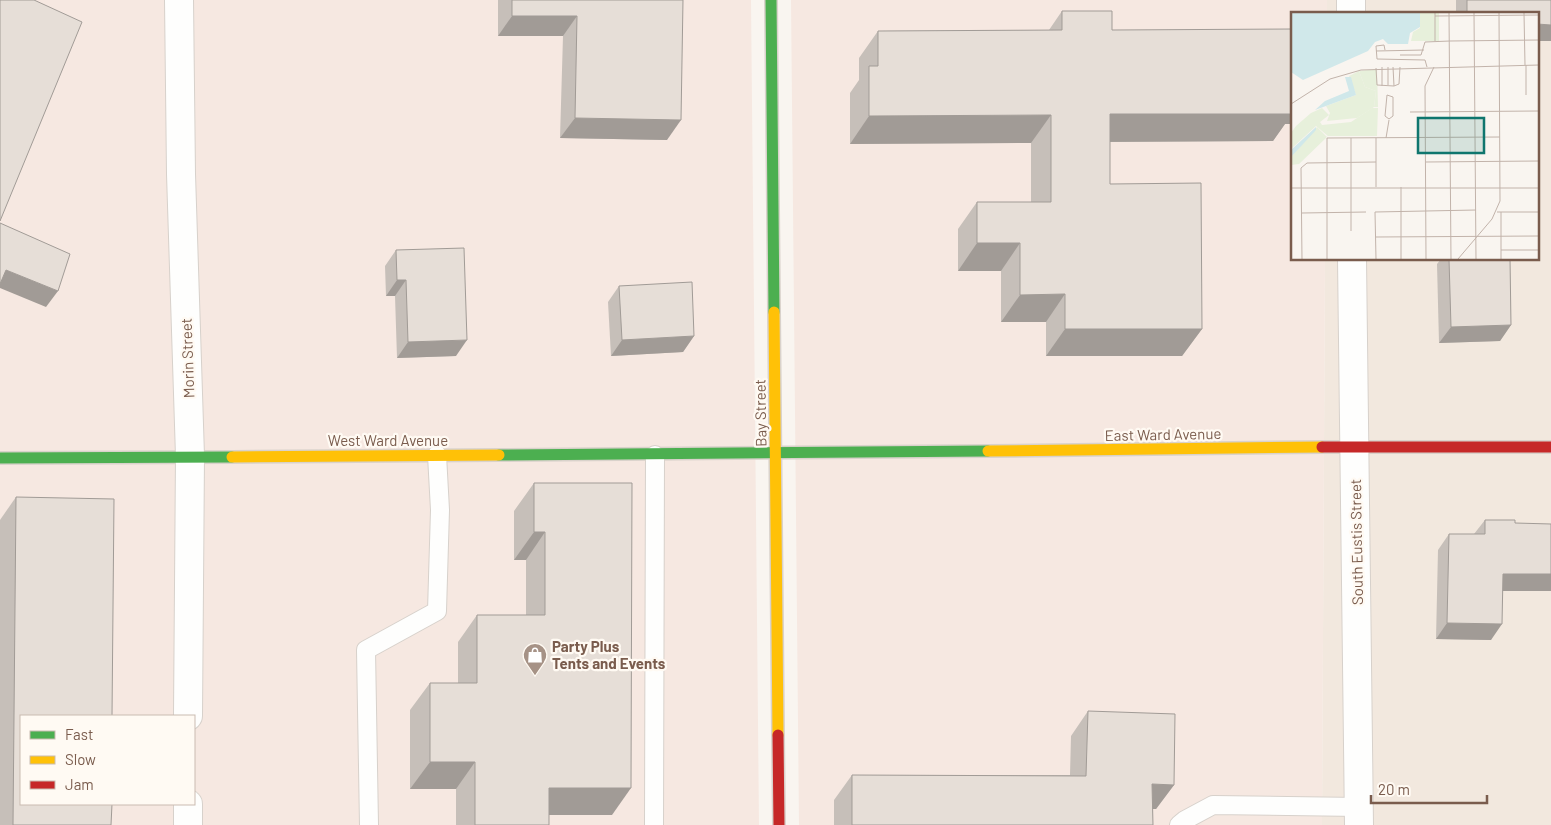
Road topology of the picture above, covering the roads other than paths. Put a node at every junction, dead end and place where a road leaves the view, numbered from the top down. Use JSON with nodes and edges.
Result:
{"nodes":[{"id":1,"x":179,"y":0,"type":"edge"},
{"id":2,"x":771,"y":0,"type":"edge"},
{"id":3,"x":1352,"y":260,"type":"edge"},
{"id":4,"x":1355,"y":447,"type":"junction"},
{"id":5,"x":1551,"y":447,"type":"edge"},
{"id":6,"x":655,"y":454,"type":"junction"},
{"id":7,"x":775,"y":454,"type":"junction"},
{"id":8,"x":437,"y":455,"type":"junction"},
{"id":9,"x":190,"y":456,"type":"junction"},
{"id":10,"x":0,"y":458,"type":"edge"},
{"id":11,"x":188,"y":715,"type":"edge"},
{"id":12,"x":188,"y":805,"type":"edge"},
{"id":13,"x":1359,"y":816,"type":"edge"},
{"id":14,"x":188,"y":825,"type":"edge"},
{"id":15,"x":369,"y":825,"type":"edge"},
{"id":16,"x":654,"y":825,"type":"edge"},
{"id":17,"x":779,"y":825,"type":"edge"},
{"id":18,"x":1179,"y":825,"type":"edge"}],
"edges":[{"from":1,"to":9,"type":"street","name":"Morin Street"},
{"from":2,"to":7,"type":"street","name":"Bay Street"},
{"from":3,"to":4,"type":"street","name":"South Eustis Street"},
{"from":4,"to":5,"type":"street","name":"East Ward Avenue"},
{"from":4,"to":7,"type":"street","name":"East Ward Avenue"},
{"from":4,"to":13,"type":"street","name":"South Eustis Street"},
{"from":6,"to":7,"type":"street","name":"West Ward Avenue"},
{"from":6,"to":8,"type":"street","name":"West Ward Avenue"},
{"from":6,"to":16,"type":"lane"},
{"from":7,"to":17,"type":"street","name":"Bay Street"},
{"from":8,"to":9,"type":"street","name":"West Ward Avenue"},
{"from":8,"to":15,"type":"lane"},
{"from":9,"to":10,"type":"street","name":"West Ward Avenue"},
{"from":9,"to":11,"type":"street","name":"Morin Street"},
{"from":12,"to":14,"type":"street"},
{"from":13,"to":18,"type":"lane"}]}
